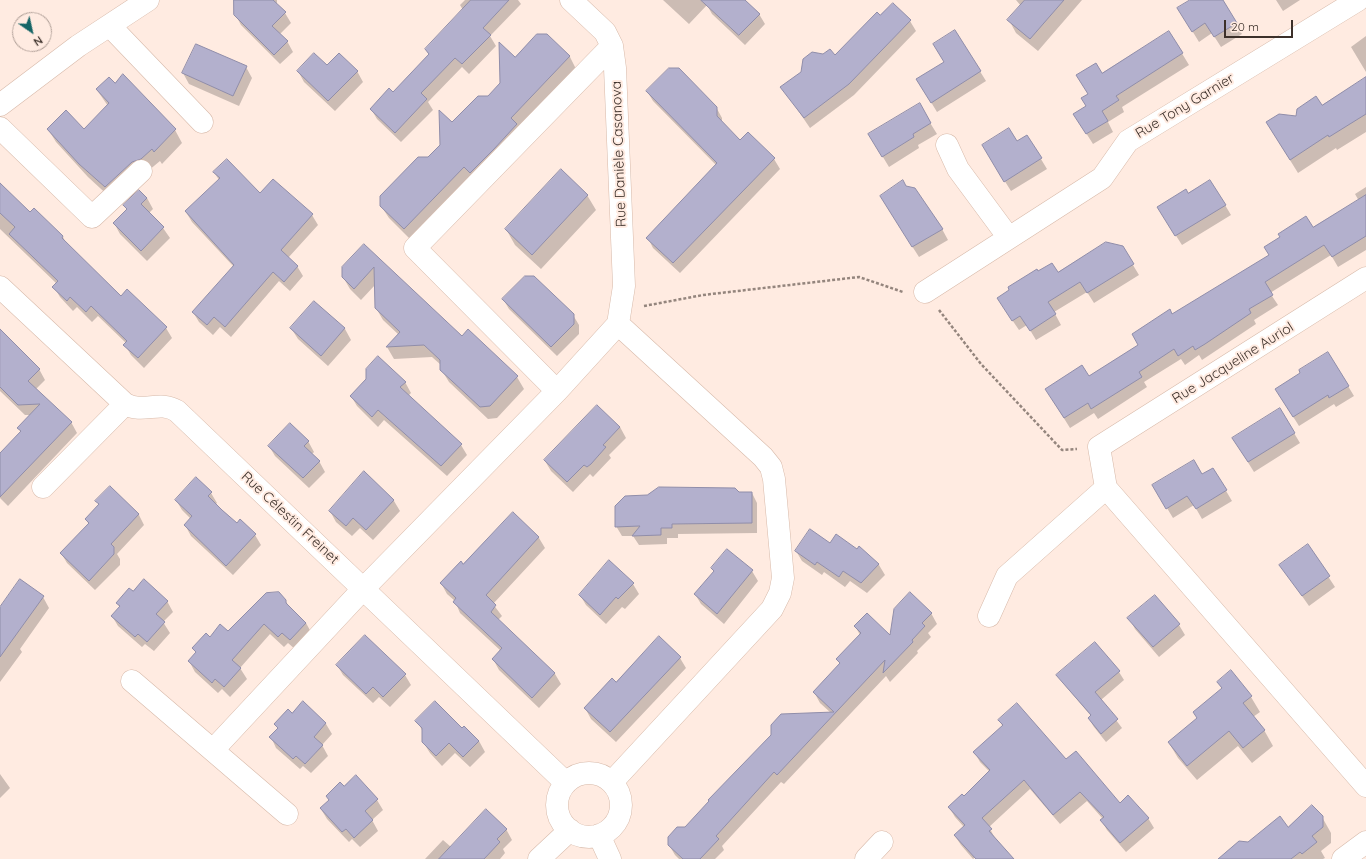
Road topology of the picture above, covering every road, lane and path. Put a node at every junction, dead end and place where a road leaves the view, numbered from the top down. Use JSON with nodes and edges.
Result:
{"nodes":[{"id":1,"x":148,"y":0,"type":"edge"},
{"id":2,"x":571,"y":0,"type":"edge"},
{"id":3,"x":1358,"y":0,"type":"edge"},
{"id":4,"x":110,"y":26,"type":"junction"},
{"id":5,"x":612,"y":46,"type":"junction"},
{"id":6,"x":0,"y":105,"type":"edge"},
{"id":7,"x":202,"y":122,"type":"dead end"},
{"id":8,"x":0,"y":128,"type":"edge"},
{"id":9,"x":947,"y":145,"type":"dead end"},
{"id":10,"x":141,"y":171,"type":"dead end"},
{"id":11,"x":1009,"y":238,"type":"junction"},
{"id":12,"x":1366,"y":278,"type":"edge"},
{"id":13,"x":0,"y":286,"type":"edge"},
{"id":14,"x":914,"y":292,"type":"junction"},
{"id":15,"x":935,"y":310,"type":"dead end"},
{"id":16,"x":942,"y":314,"type":"junction"},
{"id":17,"x":619,"y":318,"type":"junction"},
{"id":18,"x":557,"y":391,"type":"junction"},
{"id":19,"x":125,"y":404,"type":"junction"},
{"id":20,"x":1099,"y":447,"type":"junction"},
{"id":21,"x":42,"y":487,"type":"dead end"},
{"id":22,"x":1106,"y":488,"type":"junction"},
{"id":23,"x":364,"y":588,"type":"junction"},
{"id":24,"x":989,"y":616,"type":"dead end"},
{"id":25,"x":132,"y":681,"type":"dead end"},
{"id":26,"x":213,"y":750,"type":"junction"},
{"id":27,"x":612,"y":782,"type":"junction"},
{"id":28,"x":566,"y":783,"type":"junction"},
{"id":29,"x":1366,"y":786,"type":"edge"},
{"id":30,"x":288,"y":814,"type":"dead end"},
{"id":31,"x":570,"y":830,"type":"junction"},
{"id":32,"x":599,"y":835,"type":"junction"},
{"id":33,"x":882,"y":842,"type":"dead end"},
{"id":34,"x":1366,"y":842,"type":"edge"},
{"id":35,"x":539,"y":859,"type":"edge"},
{"id":36,"x":610,"y":859,"type":"edge"},
{"id":37,"x":866,"y":859,"type":"edge"},
{"id":38,"x":1343,"y":859,"type":"edge"}],
"edges":[{"from":1,"to":4,"type":"street"},
{"from":2,"to":5,"type":"street","name":"Rue Danièle Casanova"},
{"from":3,"to":11,"type":"street","name":"Rue Tony Garnier"},
{"from":4,"to":6,"type":"street"},
{"from":4,"to":7,"type":"street"},
{"from":5,"to":17,"type":"street","name":"Rue Danièle Casanova"},
{"from":5,"to":18,"type":"street"},
{"from":8,"to":10,"type":"street"},
{"from":9,"to":11,"type":"street"},
{"from":11,"to":14,"type":"street","name":"Rue Tony Garnier"},
{"from":12,"to":20,"type":"street","name":"Rue Jacqueline Auriol"},
{"from":13,"to":19,"type":"street","name":"Rue Célestin Freinet"},
{"from":14,"to":16,"type":"path"},
{"from":14,"to":17,"type":"path"},
{"from":15,"to":16,"type":"path"},
{"from":16,"to":20,"type":"path"},
{"from":17,"to":18,"type":"street"},
{"from":17,"to":27,"type":"street"},
{"from":18,"to":23,"type":"street"},
{"from":19,"to":21,"type":"street"},
{"from":19,"to":23,"type":"street","name":"Rue Célestin Freinet"},
{"from":20,"to":22,"type":"street"},
{"from":22,"to":24,"type":"street"},
{"from":22,"to":29,"type":"street"},
{"from":23,"to":26,"type":"street"},
{"from":23,"to":28,"type":"street","name":"Rue Célestin Freinet"},
{"from":25,"to":26,"type":"street"},
{"from":26,"to":30,"type":"street"},
{"from":27,"to":28,"type":"street"},
{"from":27,"to":32,"type":"street"},
{"from":28,"to":31,"type":"street"},
{"from":31,"to":32,"type":"street"},
{"from":31,"to":35,"type":"street"},
{"from":32,"to":36,"type":"street"},
{"from":33,"to":37,"type":"street"},
{"from":34,"to":38,"type":"street"}]}
